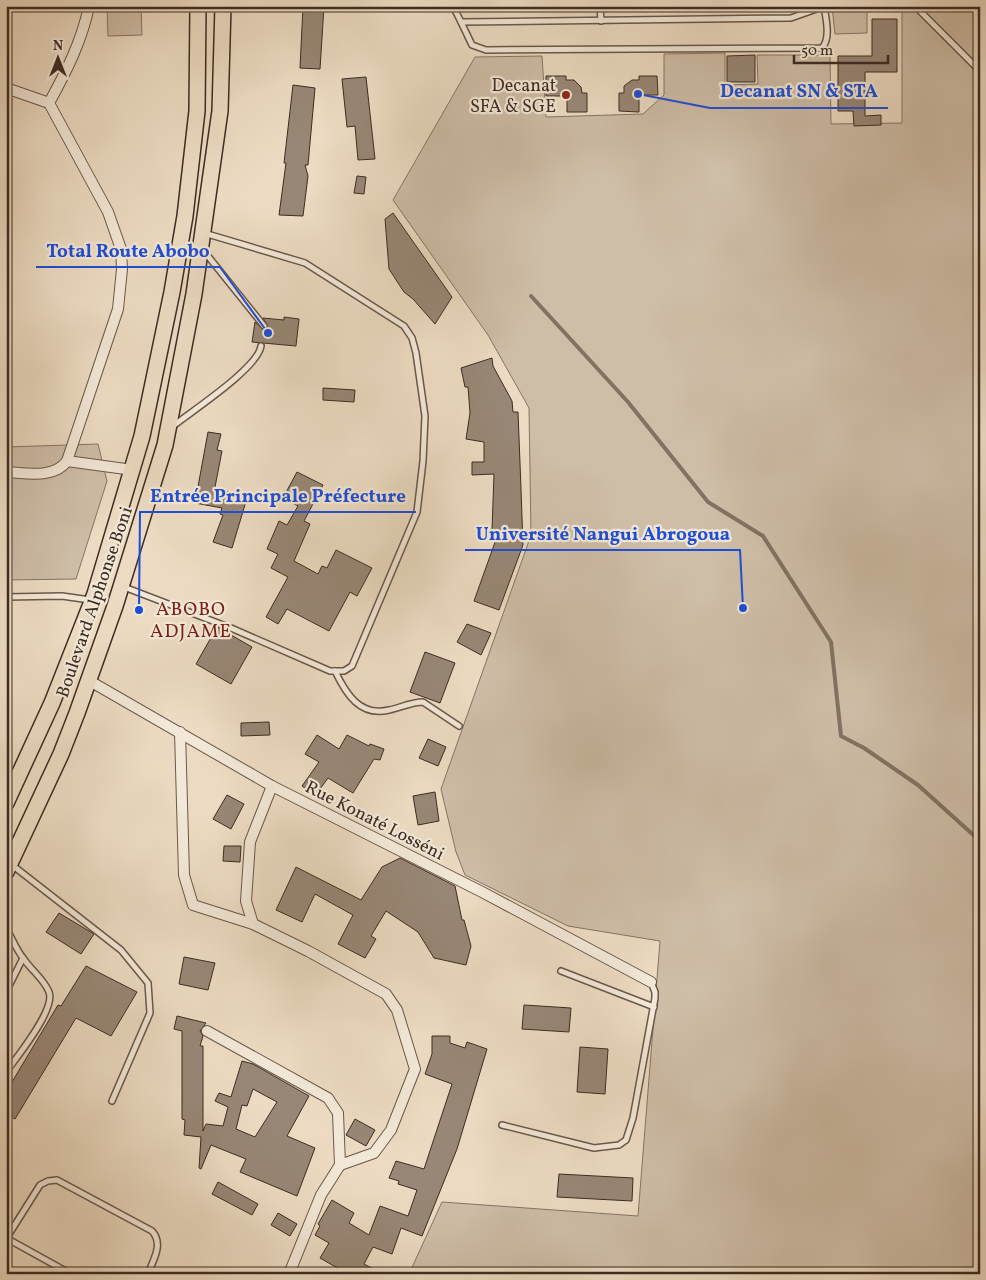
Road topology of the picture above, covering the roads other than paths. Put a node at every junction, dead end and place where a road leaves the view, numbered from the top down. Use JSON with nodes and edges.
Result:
{"nodes":[{"id":1,"x":89,"y":6,"type":"edge"},
{"id":2,"x":198,"y":6,"type":"edge"},
{"id":3,"x":223,"y":6,"type":"edge"},
{"id":4,"x":454,"y":6,"type":"edge"},
{"id":5,"x":600,"y":6,"type":"edge"},
{"id":6,"x":825,"y":6,"type":"edge"},
{"id":7,"x":915,"y":6,"type":"edge"},
{"id":8,"x":601,"y":20,"type":"junction"},
{"id":9,"x":461,"y":22,"type":"junction"},
{"id":10,"x":980,"y":71,"type":"edge"},
{"id":11,"x":6,"y":88,"type":"edge"},
{"id":12,"x":49,"y":103,"type":"junction"},
{"id":13,"x":201,"y":239,"type":"junction"},
{"id":14,"x":264,"y":326,"type":"dead end"},
{"id":15,"x":261,"y":346,"type":"dead end"},
{"id":16,"x":168,"y":430,"type":"junction"},
{"id":17,"x":67,"y":461,"type":"junction"},
{"id":18,"x":133,"y":470,"type":"junction"},
{"id":19,"x":6,"y":472,"type":"edge"},
{"id":20,"x":121,"y":586,"type":"junction"},
{"id":21,"x":6,"y":597,"type":"edge"},
{"id":22,"x":93,"y":600,"type":"junction"},
{"id":23,"x":335,"y":671,"type":"junction"},
{"id":24,"x":88,"y":680,"type":"junction"},
{"id":25,"x":459,"y":726,"type":"dead end"},
{"id":26,"x":180,"y":732,"type":"junction"},
{"id":27,"x":272,"y":786,"type":"junction"},
{"id":28,"x":6,"y":802,"type":"edge"},
{"id":29,"x":8,"y":868,"type":"edge"},
{"id":30,"x":253,"y":924,"type":"junction"},
{"id":31,"x":6,"y":928,"type":"edge"},
{"id":32,"x":23,"y":958,"type":"junction"},
{"id":33,"x":561,"y":971,"type":"dead end"},
{"id":34,"x":651,"y":982,"type":"joint"},
{"id":35,"x":6,"y":992,"type":"edge"},
{"id":36,"x":654,"y":1007,"type":"junction"},
{"id":37,"x":207,"y":1031,"type":"dead end"},
{"id":38,"x":6,"y":1072,"type":"edge"},
{"id":39,"x":112,"y":1101,"type":"dead end"},
{"id":40,"x":502,"y":1125,"type":"dead end"},
{"id":41,"x":340,"y":1164,"type":"junction"},
{"id":42,"x":6,"y":1238,"type":"edge"},
{"id":43,"x":71,"y":1274,"type":"edge"},
{"id":44,"x":148,"y":1274,"type":"edge"},
{"id":45,"x":290,"y":1274,"type":"edge"}],
"edges":[{"from":1,"to":12,"type":"street"},
{"from":2,"to":18,"type":"main road","name":"Boulevard Alphonse Boni"},
{"from":3,"to":13,"type":"main road","name":"Boulevard Alphonse Boni"},
{"from":4,"to":9,"type":"lane"},
{"from":5,"to":8,"type":"lane"},
{"from":6,"to":8,"type":"lane"},
{"from":6,"to":9,"type":"lane"},
{"from":7,"to":10,"type":"lane"},
{"from":8,"to":9,"type":"lane"},
{"from":11,"to":12,"type":"street"},
{"from":12,"to":17,"type":"street"},
{"from":13,"to":14,"type":"lane"},
{"from":13,"to":16,"type":"main road","name":"Boulevard Alphonse Boni"},
{"from":13,"to":23,"type":"lane"},
{"from":15,"to":16,"type":"lane"},
{"from":16,"to":20,"type":"main road","name":"Boulevard Alphonse Boni"},
{"from":17,"to":18,"type":"street"},
{"from":17,"to":19,"type":"street"},
{"from":18,"to":22,"type":"main road","name":"Boulevard Alphonse Boni"},
{"from":20,"to":23,"type":"lane"},
{"from":20,"to":24,"type":"main road","name":"Boulevard Alphonse Boni"},
{"from":21,"to":22,"type":"lane"},
{"from":22,"to":28,"type":"main road","name":"Boulevard Alphonse Boni"},
{"from":23,"to":25,"type":"lane"},
{"from":24,"to":26,"type":"street","name":"Rue Konaté Losséni"},
{"from":24,"to":29,"type":"main road","name":"Boulevard Alphonse Boni"},
{"from":26,"to":27,"type":"street","name":"Rue Konaté Losséni"},
{"from":26,"to":30,"type":"street"},
{"from":27,"to":30,"type":"street"},
{"from":27,"to":34,"type":"street","name":"Rue Konaté Losséni"},
{"from":29,"to":39,"type":"lane"},
{"from":30,"to":41,"type":"street"},
{"from":31,"to":32,"type":"lane"},
{"from":32,"to":35,"type":"lane"},
{"from":32,"to":38,"type":"lane"},
{"from":33,"to":36,"type":"lane"},
{"from":34,"to":36,"type":"lane"},
{"from":36,"to":40,"type":"lane"},
{"from":37,"to":41,"type":"street"},
{"from":41,"to":45,"type":"street"},
{"from":42,"to":43,"type":"lane"},
{"from":42,"to":44,"type":"lane"}]}
